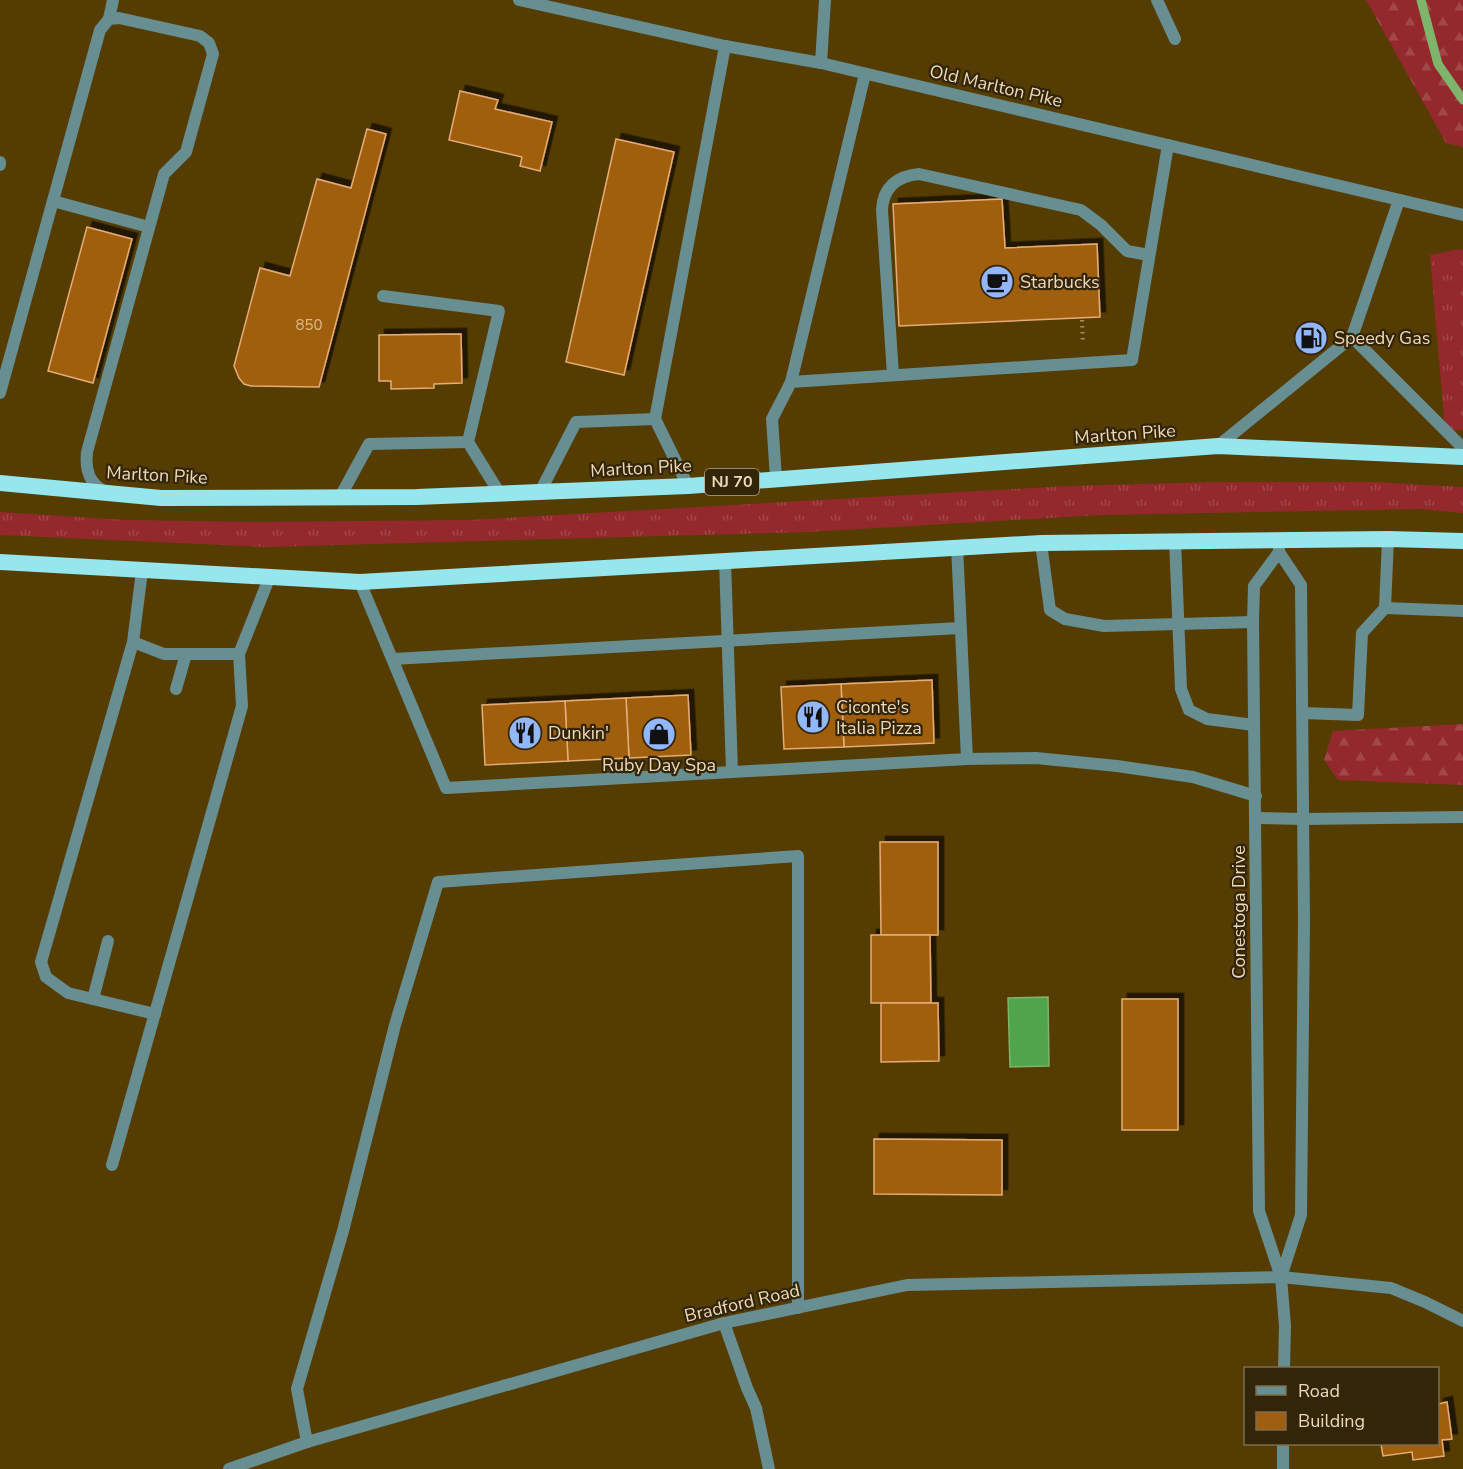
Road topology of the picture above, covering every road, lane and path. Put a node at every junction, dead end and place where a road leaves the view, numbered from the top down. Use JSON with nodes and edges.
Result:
{"nodes":[{"id":1,"x":113,"y":0,"type":"edge"},
{"id":2,"x":519,"y":0,"type":"edge"},
{"id":3,"x":825,"y":0,"type":"edge"},
{"id":4,"x":1157,"y":0,"type":"edge"},
{"id":5,"x":109,"y":19,"type":"junction"},
{"id":6,"x":1175,"y":39,"type":"dead end"},
{"id":7,"x":725,"y":46,"type":"junction"},
{"id":8,"x":821,"y":63,"type":"junction"},
{"id":9,"x":865,"y":74,"type":"junction"},
{"id":10,"x":1168,"y":145,"type":"junction"},
{"id":11,"x":1399,"y":200,"type":"junction"},
{"id":12,"x":53,"y":201,"type":"junction"},
{"id":13,"x":1463,"y":215,"type":"edge"},
{"id":14,"x":149,"y":227,"type":"junction"},
{"id":15,"x":1149,"y":255,"type":"junction"},
{"id":16,"x":383,"y":296,"type":"dead end"},
{"id":17,"x":1352,"y":337,"type":"junction"},
{"id":18,"x":893,"y":375,"type":"junction"},
{"id":19,"x":791,"y":382,"type":"junction"},
{"id":20,"x":0,"y":393,"type":"edge"},
{"id":21,"x":655,"y":419,"type":"junction"},
{"id":22,"x":468,"y":442,"type":"junction"},
{"id":23,"x":1218,"y":446,"type":"junction"},
{"id":24,"x":1463,"y":448,"type":"edge"},
{"id":25,"x":1463,"y":457,"type":"edge"},
{"id":26,"x":776,"y":478,"type":"junction"},
{"id":27,"x":0,"y":483,"type":"edge"},
{"id":28,"x":688,"y":486,"type":"junction"},
{"id":29,"x":540,"y":492,"type":"junction"},
{"id":30,"x":106,"y":493,"type":"junction"},
{"id":31,"x":500,"y":494,"type":"junction"},
{"id":32,"x":340,"y":497,"type":"junction"},
{"id":33,"x":1388,"y":539,"type":"junction"},
{"id":34,"x":1175,"y":540,"type":"junction"},
{"id":35,"x":1463,"y":541,"type":"edge"},
{"id":36,"x":1041,"y":543,"type":"junction"},
{"id":37,"x":957,"y":546,"type":"junction"},
{"id":38,"x":1279,"y":546,"type":"junction"},
{"id":39,"x":725,"y":560,"type":"junction"},
{"id":40,"x":0,"y":562,"type":"edge"},
{"id":41,"x":142,"y":571,"type":"junction"},
{"id":42,"x":270,"y":576,"type":"junction"},
{"id":43,"x":360,"y":582,"type":"junction"},
{"id":44,"x":1385,"y":608,"type":"junction"},
{"id":45,"x":1463,"y":611,"type":"edge"},
{"id":46,"x":1253,"y":622,"type":"junction"},
{"id":47,"x":1178,"y":625,"type":"junction"},
{"id":48,"x":960,"y":628,"type":"junction"},
{"id":49,"x":727,"y":641,"type":"junction"},
{"id":50,"x":133,"y":642,"type":"junction"},
{"id":51,"x":186,"y":654,"type":"junction"},
{"id":52,"x":239,"y":654,"type":"junction"},
{"id":53,"x":393,"y":659,"type":"junction"},
{"id":54,"x":176,"y":689,"type":"dead end"},
{"id":55,"x":1303,"y":713,"type":"junction"},
{"id":56,"x":1254,"y":725,"type":"junction"},
{"id":57,"x":966,"y":759,"type":"junction"},
{"id":58,"x":732,"y":772,"type":"junction"},
{"id":59,"x":1256,"y":796,"type":"junction"},
{"id":60,"x":1463,"y":817,"type":"edge"},
{"id":61,"x":1256,"y":818,"type":"junction"},
{"id":62,"x":1304,"y":819,"type":"junction"},
{"id":63,"x":108,"y":941,"type":"dead end"},
{"id":64,"x":93,"y":999,"type":"junction"},
{"id":65,"x":155,"y":1014,"type":"junction"},
{"id":66,"x":112,"y":1165,"type":"dead end"},
{"id":67,"x":1281,"y":1277,"type":"junction"},
{"id":68,"x":798,"y":1308,"type":"junction"},
{"id":69,"x":1463,"y":1321,"type":"edge"},
{"id":70,"x":724,"y":1323,"type":"junction"},
{"id":71,"x":1284,"y":1367,"type":"edge"},
{"id":72,"x":307,"y":1442,"type":"junction"},
{"id":73,"x":1283,"y":1445,"type":"edge"},
{"id":74,"x":229,"y":1469,"type":"edge"},
{"id":75,"x":769,"y":1469,"type":"edge"},
{"id":76,"x":1283,"y":1469,"type":"edge"}],
"edges":[{"from":1,"to":5,"type":"street"},
{"from":2,"to":7,"type":"street","name":"Old Marlton Pike"},
{"from":3,"to":8,"type":"street"},
{"from":4,"to":6,"type":"street"},
{"from":5,"to":12,"type":"street"},
{"from":5,"to":14,"type":"street"},
{"from":7,"to":8,"type":"street","name":"Old Marlton Pike"},
{"from":7,"to":21,"type":"street"},
{"from":8,"to":9,"type":"street","name":"Old Marlton Pike"},
{"from":9,"to":10,"type":"street","name":"Old Marlton Pike"},
{"from":9,"to":19,"type":"street"},
{"from":10,"to":11,"type":"street","name":"Old Marlton Pike"},
{"from":10,"to":15,"type":"street"},
{"from":11,"to":13,"type":"street","name":"Old Marlton Pike"},
{"from":11,"to":17,"type":"street"},
{"from":12,"to":14,"type":"street"},
{"from":12,"to":20,"type":"street"},
{"from":14,"to":30,"type":"street"},
{"from":15,"to":18,"type":"street"},
{"from":15,"to":18,"type":"street"},
{"from":16,"to":22,"type":"street"},
{"from":17,"to":23,"type":"street"},
{"from":17,"to":24,"type":"street"},
{"from":18,"to":19,"type":"street"},
{"from":19,"to":26,"type":"street"},
{"from":21,"to":28,"type":"street"},
{"from":21,"to":29,"type":"street"},
{"from":22,"to":31,"type":"street"},
{"from":22,"to":32,"type":"street"},
{"from":23,"to":25,"type":"highway","name":"Marlton Pike","number":"NJ 70"},
{"from":23,"to":26,"type":"highway","name":"Marlton Pike","number":"NJ 70"},
{"from":26,"to":28,"type":"highway","name":"Marlton Pike","number":"NJ 70"},
{"from":27,"to":30,"type":"highway","name":"Marlton Pike","number":"NJ 70"},
{"from":28,"to":29,"type":"highway","name":"Marlton Pike","number":"NJ 70"},
{"from":29,"to":31,"type":"highway","name":"Marlton Pike","number":"NJ 70"},
{"from":30,"to":32,"type":"highway","name":"Marlton Pike","number":"NJ 70"},
{"from":31,"to":32,"type":"highway","name":"Marlton Pike","number":"NJ 70"},
{"from":33,"to":35,"type":"highway"},
{"from":33,"to":38,"type":"highway"},
{"from":33,"to":44,"type":"street"},
{"from":34,"to":36,"type":"highway"},
{"from":34,"to":38,"type":"highway"},
{"from":34,"to":47,"type":"street"},
{"from":36,"to":37,"type":"highway"},
{"from":36,"to":47,"type":"street"},
{"from":37,"to":39,"type":"highway"},
{"from":37,"to":48,"type":"street"},
{"from":38,"to":46,"type":"street","name":"Conestoga Drive"},
{"from":38,"to":55,"type":"street","name":"Conestoga Drive"},
{"from":39,"to":43,"type":"highway"},
{"from":39,"to":49,"type":"street"},
{"from":40,"to":41,"type":"highway"},
{"from":41,"to":42,"type":"highway"},
{"from":41,"to":50,"type":"street"},
{"from":42,"to":43,"type":"highway"},
{"from":42,"to":52,"type":"street"},
{"from":43,"to":53,"type":"street"},
{"from":44,"to":45,"type":"street"},
{"from":44,"to":55,"type":"street"},
{"from":46,"to":47,"type":"street"},
{"from":46,"to":56,"type":"street","name":"Conestoga Drive"},
{"from":47,"to":56,"type":"street"},
{"from":48,"to":49,"type":"street"},
{"from":48,"to":57,"type":"street"},
{"from":49,"to":53,"type":"street"},
{"from":49,"to":58,"type":"street"},
{"from":50,"to":51,"type":"street"},
{"from":50,"to":64,"type":"street"},
{"from":51,"to":52,"type":"street"},
{"from":51,"to":54,"type":"street"},
{"from":52,"to":65,"type":"street"},
{"from":53,"to":58,"type":"street"},
{"from":55,"to":62,"type":"street","name":"Conestoga Drive"},
{"from":56,"to":59,"type":"street","name":"Conestoga Drive"},
{"from":57,"to":58,"type":"street"},
{"from":57,"to":59,"type":"street"},
{"from":59,"to":61,"type":"street","name":"Conestoga Drive"},
{"from":60,"to":62,"type":"street"},
{"from":61,"to":62,"type":"street"},
{"from":61,"to":67,"type":"street","name":"Conestoga Drive"},
{"from":62,"to":67,"type":"street","name":"Conestoga Drive"},
{"from":63,"to":64,"type":"street"},
{"from":64,"to":65,"type":"street"},
{"from":65,"to":66,"type":"street"},
{"from":67,"to":68,"type":"street","name":"Bradford Road"},
{"from":67,"to":69,"type":"street","name":"Bradford Road"},
{"from":67,"to":71,"type":"street","name":"Conestoga Drive"},
{"from":68,"to":70,"type":"street","name":"Bradford Road"},
{"from":68,"to":72,"type":"street"},
{"from":70,"to":72,"type":"street","name":"Bradford Road"},
{"from":70,"to":75,"type":"street"},
{"from":72,"to":74,"type":"street","name":"Bradford Road"},
{"from":73,"to":76,"type":"street"}]}
